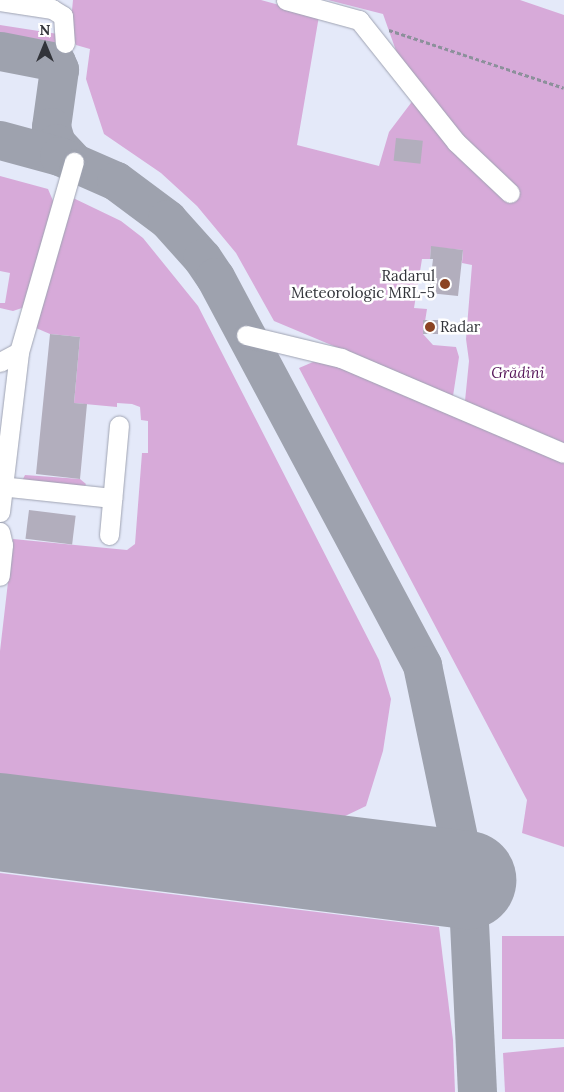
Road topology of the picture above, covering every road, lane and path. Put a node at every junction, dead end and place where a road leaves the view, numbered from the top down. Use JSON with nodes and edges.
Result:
{"nodes":[{"id":1,"x":286,"y":0,"type":"edge"},
{"id":2,"x":0,"y":2,"type":"edge"},
{"id":3,"x":386,"y":29,"type":"dead end"},
{"id":4,"x":65,"y":43,"type":"dead end"},
{"id":5,"x":564,"y":88,"type":"edge"},
{"id":6,"x":74,"y":162,"type":"dead end"},
{"id":7,"x":510,"y":193,"type":"dead end"},
{"id":8,"x":246,"y":335,"type":"dead end"},
{"id":9,"x":19,"y":352,"type":"junction"},
{"id":10,"x":0,"y":362,"type":"edge"},
{"id":11,"x":119,"y":425,"type":"dead end"},
{"id":12,"x":564,"y":453,"type":"edge"},
{"id":13,"x":1,"y":486,"type":"edge"},
{"id":14,"x":112,"y":498,"type":"junction"},
{"id":15,"x":0,"y":512,"type":"edge"},
{"id":16,"x":0,"y":532,"type":"edge"},
{"id":17,"x":109,"y":534,"type":"dead end"},
{"id":18,"x":0,"y":576,"type":"edge"}],
"edges":[{"from":1,"to":7,"type":"lane"},
{"from":2,"to":4,"type":"lane"},
{"from":3,"to":5,"type":"path"},
{"from":6,"to":9,"type":"lane"},
{"from":8,"to":12,"type":"lane"},
{"from":9,"to":10,"type":"lane"},
{"from":9,"to":13,"type":"lane"},
{"from":11,"to":14,"type":"lane"},
{"from":13,"to":14,"type":"lane"},
{"from":13,"to":15,"type":"lane"},
{"from":14,"to":17,"type":"lane"},
{"from":16,"to":18,"type":"lane"}]}
